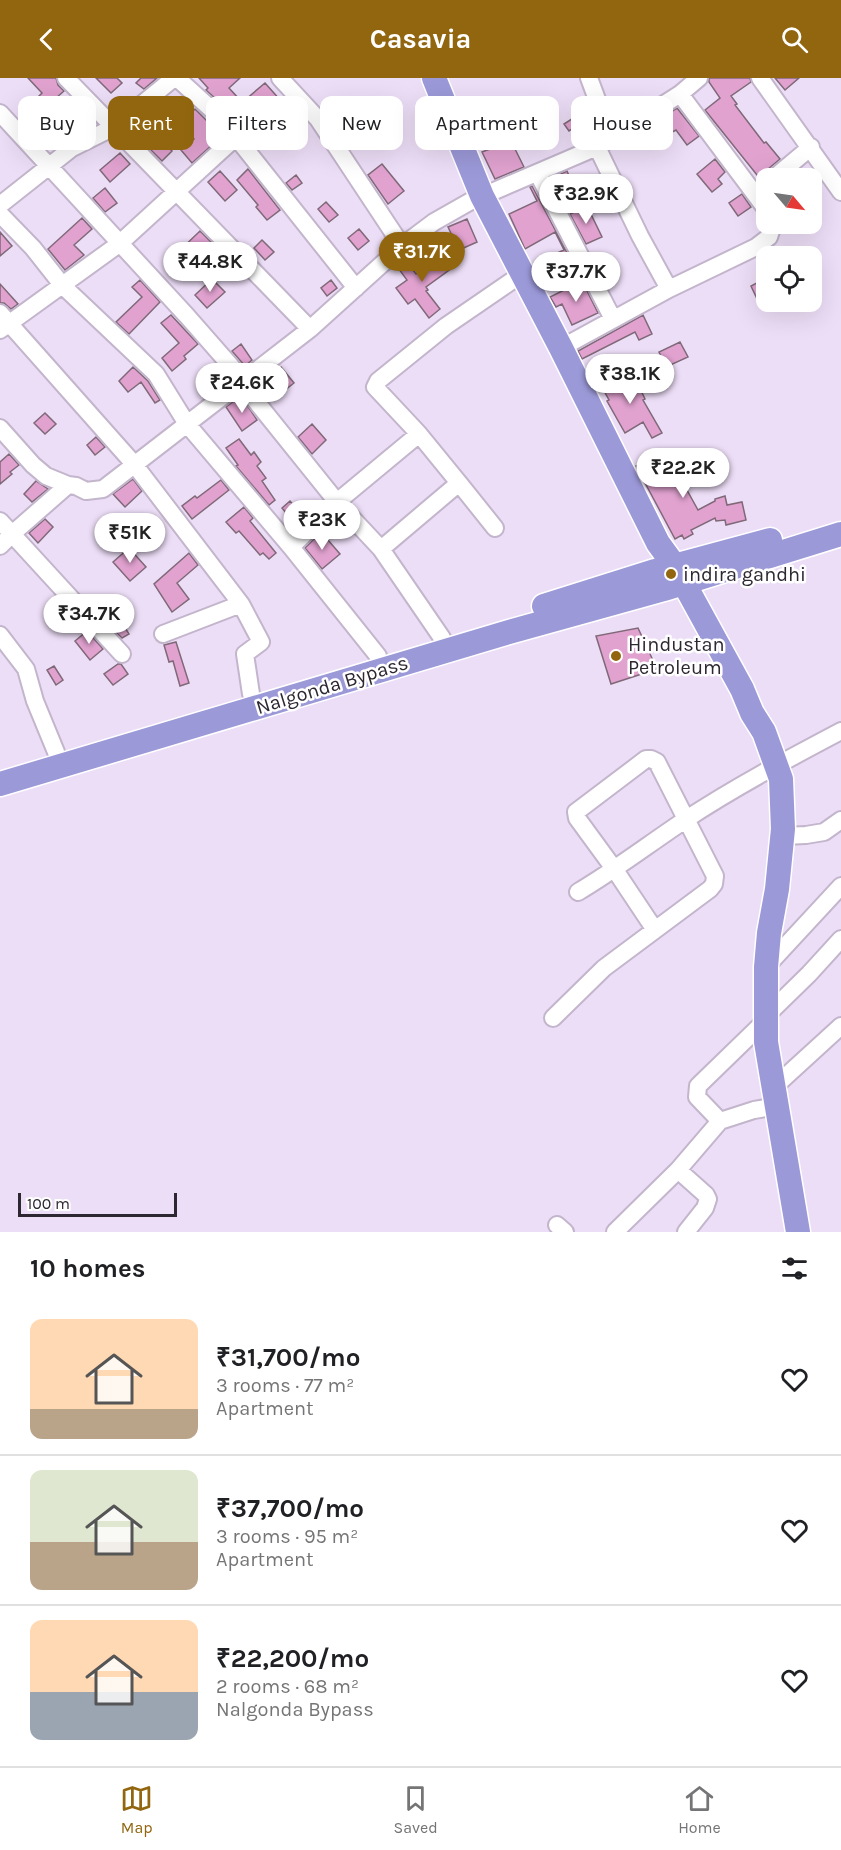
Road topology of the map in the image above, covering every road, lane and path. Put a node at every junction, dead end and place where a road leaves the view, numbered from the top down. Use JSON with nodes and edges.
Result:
{"nodes":[{"id":1,"x":66,"y":78,"type":"edge"},
{"id":2,"x":176,"y":78,"type":"edge"},
{"id":3,"x":280,"y":78,"type":"edge"},
{"id":4,"x":421,"y":78,"type":"edge"},
{"id":5,"x":434,"y":78,"type":"edge"},
{"id":6,"x":589,"y":78,"type":"edge"},
{"id":7,"x":699,"y":78,"type":"edge"},
{"id":8,"x":760,"y":78,"type":"edge"},
{"id":9,"x":680,"y":94,"type":"junction"},
{"id":10,"x":153,"y":96,"type":"edge"},
{"id":11,"x":593,"y":96,"type":"edge"},
{"id":12,"x":673,"y":98,"type":"edge"},
{"id":13,"x":206,"y":105,"type":"edge"},
{"id":14,"x":0,"y":113,"type":"edge"},
{"id":15,"x":108,"y":121,"type":"edge"},
{"id":16,"x":108,"y":130,"type":"edge"},
{"id":17,"x":811,"y":147,"type":"junction"},
{"id":18,"x":137,"y":150,"type":"edge"},
{"id":19,"x":221,"y":150,"type":"edge"},
{"id":20,"x":246,"y":150,"type":"edge"},
{"id":21,"x":588,"y":150,"type":"edge"},
{"id":22,"x":607,"y":150,"type":"edge"},
{"id":23,"x":49,"y":166,"type":"junction"},
{"id":24,"x":786,"y":168,"type":"edge"},
{"id":25,"x":538,"y":174,"type":"junction"},
{"id":26,"x":756,"y":183,"type":"edge"},
{"id":27,"x":176,"y":190,"type":"junction"},
{"id":28,"x":841,"y":192,"type":"edge"},
{"id":29,"x":476,"y":199,"type":"junction"},
{"id":30,"x":0,"y":205,"type":"edge"},
{"id":31,"x":0,"y":214,"type":"edge"},
{"id":32,"x":770,"y":234,"type":"edge"},
{"id":33,"x":119,"y":244,"type":"junction"},
{"id":34,"x":402,"y":246,"type":"junction"},
{"id":35,"x":513,"y":280,"type":"junction"},
{"id":36,"x":63,"y":286,"type":"junction"},
{"id":37,"x":356,"y":288,"type":"junction"},
{"id":38,"x":669,"y":289,"type":"junction"},
{"id":39,"x":613,"y":319,"type":"junction"},
{"id":40,"x":3,"y":322,"type":"edge"},
{"id":41,"x":310,"y":329,"type":"junction"},
{"id":42,"x":561,"y":348,"type":"junction"},
{"id":43,"x":244,"y":381,"type":"junction"},
{"id":44,"x":187,"y":424,"type":"junction"},
{"id":45,"x":419,"y":434,"type":"junction"},
{"id":46,"x":3,"y":439,"type":"edge"},
{"id":47,"x":134,"y":464,"type":"junction"},
{"id":48,"x":459,"y":483,"type":"junction"},
{"id":49,"x":68,"y":485,"type":"junction"},
{"id":50,"x":337,"y":502,"type":"junction"},
{"id":51,"x":841,"y":519,"type":"edge"},
{"id":52,"x":0,"y":521,"type":"edge"},
{"id":53,"x":495,"y":528,"type":"dead end"},
{"id":54,"x":12,"y":534,"type":"junction"},
{"id":55,"x":841,"y":534,"type":"edge"},
{"id":56,"x":0,"y":546,"type":"edge"},
{"id":57,"x":291,"y":547,"type":"junction"},
{"id":58,"x":381,"y":549,"type":"junction"},
{"id":59,"x":669,"y":577,"type":"junction"},
{"id":60,"x":241,"y":604,"type":"junction"},
{"id":61,"x":163,"y":634,"type":"dead end"},
{"id":62,"x":0,"y":635,"type":"edge"},
{"id":63,"x":442,"y":638,"type":"junction"},
{"id":64,"x":123,"y":654,"type":"dead end"},
{"id":65,"x":378,"y":656,"type":"junction"},
{"id":66,"x":251,"y":694,"type":"junction"},
{"id":67,"x":841,"y":731,"type":"edge"},
{"id":68,"x":56,"y":752,"type":"junction"},
{"id":69,"x":776,"y":765,"type":"junction"},
{"id":70,"x":0,"y":768,"type":"edge"},
{"id":71,"x":0,"y":784,"type":"edge"},
{"id":72,"x":686,"y":819,"type":"junction"},
{"id":73,"x":841,"y":820,"type":"edge"},
{"id":74,"x":783,"y":836,"type":"junction"},
{"id":75,"x":615,"y":870,"type":"junction"},
{"id":76,"x":841,"y":886,"type":"edge"},
{"id":77,"x":578,"y":892,"type":"dead end"},
{"id":78,"x":655,"y":930,"type":"junction"},
{"id":79,"x":841,"y":939,"type":"edge"},
{"id":80,"x":766,"y":967,"type":"junction"},
{"id":81,"x":553,"y":1018,"type":"dead end"},
{"id":82,"x":766,"y":1018,"type":"junction"},
{"id":83,"x":841,"y":1026,"type":"edge"},
{"id":84,"x":775,"y":1097,"type":"junction"},
{"id":85,"x":720,"y":1121,"type":"junction"},
{"id":86,"x":678,"y":1170,"type":"junction"},
{"id":87,"x":615,"y":1232,"type":"edge"},
{"id":88,"x":686,"y":1232,"type":"edge"},
{"id":89,"x":798,"y":1232,"type":"edge"}],
"edges":[{"from":1,"to":15,"type":"street"},
{"from":2,"to":10,"type":"street"},
{"from":2,"to":13,"type":"street"},
{"from":3,"to":34,"type":"street"},
{"from":4,"to":29,"type":"highway"},
{"from":5,"to":29,"type":"highway"},
{"from":6,"to":11,"type":"street"},
{"from":7,"to":9,"type":"street"},
{"from":8,"to":17,"type":"street"},
{"from":9,"to":12,"type":"street"},
{"from":9,"to":26,"type":"street"},
{"from":14,"to":23,"type":"street"},
{"from":16,"to":23,"type":"street"},
{"from":17,"to":24,"type":"street"},
{"from":17,"to":28,"type":"street"},
{"from":18,"to":27,"type":"street"},
{"from":19,"to":27,"type":"street"},
{"from":20,"to":37,"type":"street"},
{"from":21,"to":25,"type":"street"},
{"from":22,"to":38,"type":"street"},
{"from":23,"to":30,"type":"street"},
{"from":23,"to":33,"type":"street"},
{"from":25,"to":29,"type":"street"},
{"from":25,"to":39,"type":"street"},
{"from":27,"to":33,"type":"street"},
{"from":27,"to":41,"type":"street"},
{"from":29,"to":34,"type":"street"},
{"from":29,"to":35,"type":"highway"},
{"from":29,"to":42,"type":"highway"},
{"from":31,"to":36,"type":"street"},
{"from":32,"to":38,"type":"street"},
{"from":33,"to":36,"type":"street"},
{"from":33,"to":43,"type":"street"},
{"from":34,"to":37,"type":"street"},
{"from":35,"to":45,"type":"street"},
{"from":35,"to":59,"type":"highway"},
{"from":36,"to":40,"type":"street"},
{"from":36,"to":44,"type":"street"},
{"from":37,"to":41,"type":"street"},
{"from":38,"to":39,"type":"street"},
{"from":39,"to":42,"type":"street"},
{"from":40,"to":47,"type":"street"},
{"from":41,"to":43,"type":"street"},
{"from":42,"to":59,"type":"highway"},
{"from":43,"to":44,"type":"street"},
{"from":43,"to":50,"type":"street"},
{"from":44,"to":47,"type":"street"},
{"from":44,"to":57,"type":"street"},
{"from":45,"to":48,"type":"street"},
{"from":45,"to":50,"type":"street"},
{"from":46,"to":49,"type":"street"},
{"from":47,"to":49,"type":"street"},
{"from":47,"to":60,"type":"street"},
{"from":48,"to":53,"type":"street"},
{"from":48,"to":58,"type":"street"},
{"from":49,"to":54,"type":"street"},
{"from":50,"to":57,"type":"street"},
{"from":50,"to":58,"type":"street"},
{"from":51,"to":59,"type":"highway","name":"Nalgonda Bypass"},
{"from":52,"to":54,"type":"street"},
{"from":54,"to":56,"type":"street"},
{"from":54,"to":64,"type":"street"},
{"from":55,"to":59,"type":"highway","name":"Nalgonda Bypass"},
{"from":57,"to":65,"type":"street"},
{"from":58,"to":63,"type":"street"},
{"from":59,"to":63,"type":"highway","name":"Nalgonda Bypass"},
{"from":59,"to":69,"type":"highway"},
{"from":59,"to":71,"type":"highway","name":"Nalgonda Bypass"},
{"from":60,"to":61,"type":"street"},
{"from":60,"to":66,"type":"street"},
{"from":62,"to":68,"type":"street"},
{"from":63,"to":65,"type":"highway","name":"Nalgonda Bypass"},
{"from":65,"to":66,"type":"highway","name":"Nalgonda Bypass"},
{"from":66,"to":68,"type":"highway","name":"Nalgonda Bypass"},
{"from":67,"to":69,"type":"street"},
{"from":68,"to":70,"type":"highway","name":"Nalgonda Bypass"},
{"from":69,"to":72,"type":"street"},
{"from":69,"to":74,"type":"highway"},
{"from":72,"to":75,"type":"street"},
{"from":72,"to":75,"type":"street"},
{"from":72,"to":78,"type":"street"},
{"from":73,"to":74,"type":"street"},
{"from":74,"to":80,"type":"highway"},
{"from":75,"to":77,"type":"street"},
{"from":75,"to":78,"type":"street"},
{"from":76,"to":80,"type":"street"},
{"from":78,"to":81,"type":"street"},
{"from":79,"to":82,"type":"street"},
{"from":80,"to":82,"type":"highway"},
{"from":82,"to":84,"type":"highway"},
{"from":82,"to":85,"type":"street"},
{"from":83,"to":84,"type":"street"},
{"from":84,"to":85,"type":"street"},
{"from":84,"to":89,"type":"highway"},
{"from":85,"to":86,"type":"street"},
{"from":86,"to":87,"type":"street"},
{"from":86,"to":88,"type":"street"}]}
